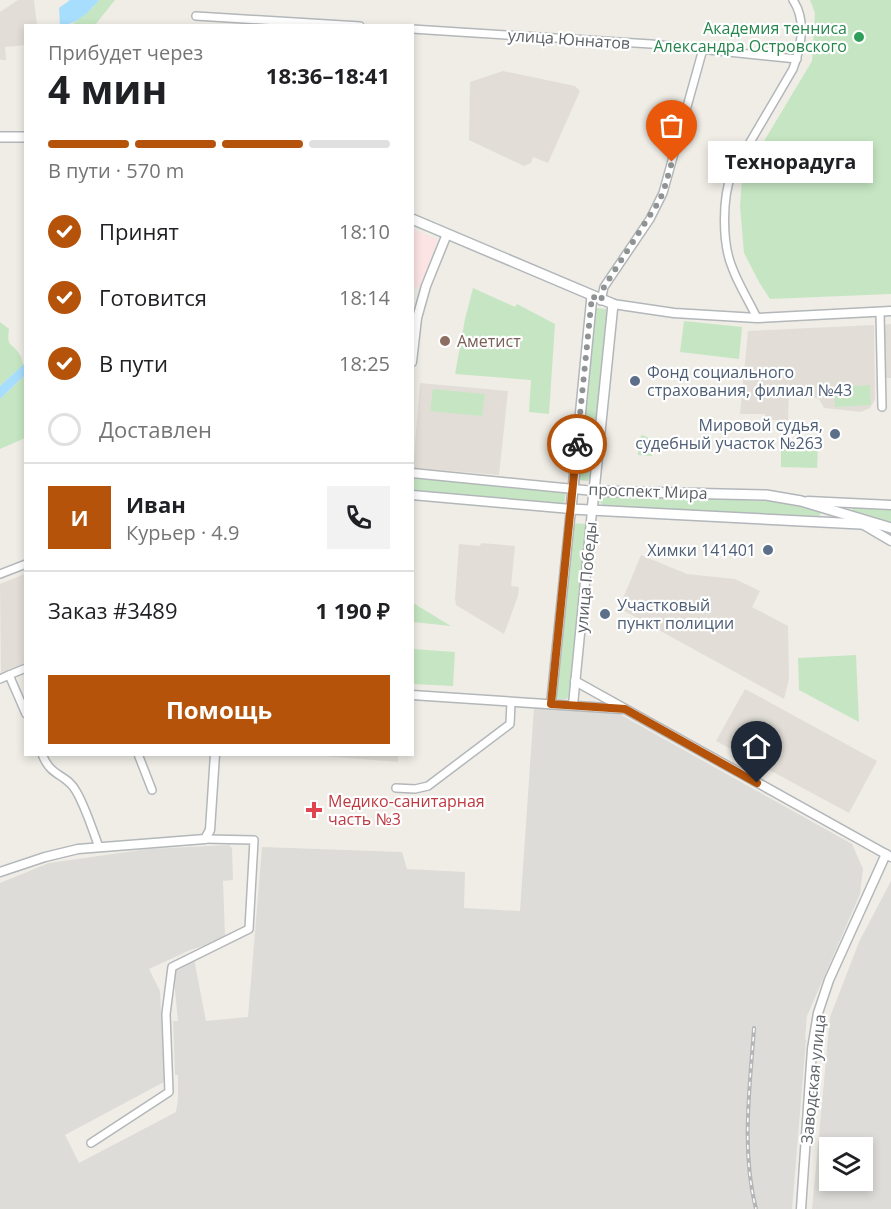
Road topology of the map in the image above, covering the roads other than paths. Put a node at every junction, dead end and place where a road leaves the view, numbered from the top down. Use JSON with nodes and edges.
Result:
{"nodes":[{"id":1,"x":793,"y":0,"type":"edge"},
{"id":2,"x":196,"y":16,"type":"dead end"},
{"id":3,"x":327,"y":24,"type":"edge"},
{"id":4,"x":414,"y":29,"type":"edge"},
{"id":5,"x":703,"y":49,"type":"junction"},
{"id":6,"x":796,"y":58,"type":"junction"},
{"id":7,"x":0,"y":137,"type":"edge"},
{"id":8,"x":24,"y":137,"type":"edge"},
{"id":9,"x":414,"y":220,"type":"edge"},
{"id":10,"x":447,"y":234,"type":"junction"},
{"id":11,"x":597,"y":298,"type":"junction"},
{"id":12,"x":613,"y":304,"type":"junction"},
{"id":13,"x":891,"y":311,"type":"edge"},
{"id":14,"x":880,"y":312,"type":"junction"},
{"id":15,"x":757,"y":318,"type":"junction"},
{"id":16,"x":414,"y":346,"type":"edge"},
{"id":17,"x":882,"y":407,"type":"dead end"},
{"id":18,"x":414,"y":473,"type":"edge"},
{"id":19,"x":573,"y":489,"type":"junction"},
{"id":20,"x":594,"y":491,"type":"junction"},
{"id":21,"x":414,"y":495,"type":"edge"},
{"id":22,"x":801,"y":501,"type":"junction"},
{"id":23,"x":891,"y":505,"type":"edge"},
{"id":24,"x":571,"y":509,"type":"junction"},
{"id":25,"x":592,"y":511,"type":"junction"},
{"id":26,"x":862,"y":524,"type":"junction"},
{"id":27,"x":880,"y":525,"type":"junction"},
{"id":28,"x":891,"y":528,"type":"edge"},
{"id":29,"x":891,"y":541,"type":"edge"},
{"id":30,"x":24,"y":565,"type":"edge"},
{"id":31,"x":0,"y":574,"type":"edge"},
{"id":32,"x":24,"y":669,"type":"edge"},
{"id":33,"x":9,"y":675,"type":"junction"},
{"id":34,"x":0,"y":679,"type":"edge"},
{"id":35,"x":575,"y":681,"type":"junction"},
{"id":36,"x":414,"y":695,"type":"edge"},
{"id":37,"x":511,"y":702,"type":"junction"},
{"id":38,"x":551,"y":704,"type":"junction"},
{"id":39,"x":573,"y":705,"type":"junction"},
{"id":40,"x":24,"y":709,"type":"edge"},
{"id":41,"x":625,"y":709,"type":"junction"},
{"id":42,"x":43,"y":756,"type":"edge"},
{"id":43,"x":139,"y":756,"type":"edge"},
{"id":44,"x":214,"y":756,"type":"edge"},
{"id":45,"x":396,"y":788,"type":"dead end"},
{"id":46,"x":152,"y":790,"type":"dead end"},
{"id":47,"x":205,"y":839,"type":"junction"},
{"id":48,"x":99,"y":847,"type":"junction"},
{"id":49,"x":888,"y":856,"type":"edge"},
{"id":50,"x":0,"y":872,"type":"edge"},
{"id":51,"x":91,"y":1143,"type":"dead end"},
{"id":52,"x":801,"y":1209,"type":"edge"}],
"edges":[{"from":1,"to":6,"type":"street"},
{"from":2,"to":3,"type":"street"},
{"from":4,"to":5,"type":"street","name":"улица Юннатов"},
{"from":5,"to":6,"type":"street","name":"улица Юннатов"},
{"from":5,"to":11,"type":"street"},
{"from":6,"to":15,"type":"street"},
{"from":7,"to":8,"type":"main road"},
{"from":9,"to":10,"type":"main road"},
{"from":10,"to":11,"type":"main road"},
{"from":10,"to":16,"type":"street"},
{"from":11,"to":12,"type":"main road"},
{"from":11,"to":19,"type":"main road","name":"улица Победы"},
{"from":12,"to":15,"type":"street"},
{"from":12,"to":20,"type":"main road","name":"улица Победы"},
{"from":13,"to":14,"type":"street"},
{"from":14,"to":15,"type":"street"},
{"from":14,"to":17,"type":"street"},
{"from":18,"to":19,"type":"street","name":"проспект Мира"},
{"from":19,"to":20,"type":"street","name":"проспект Мира"},
{"from":19,"to":24,"type":"main road","name":"улица Победы"},
{"from":20,"to":22,"type":"main road","name":"проспект Мира"},
{"from":20,"to":25,"type":"main road","name":"улица Победы"},
{"from":21,"to":24,"type":"street","name":"проспект Мира"},
{"from":22,"to":23,"type":"street"},
{"from":22,"to":27,"type":"main road","name":"проспект Мира"},
{"from":24,"to":25,"type":"main road","name":"проспект Мира"},
{"from":24,"to":38,"type":"street","name":"улица Победы"},
{"from":25,"to":26,"type":"main road","name":"проспект Мира"},
{"from":25,"to":35,"type":"street","name":"улица Победы"},
{"from":26,"to":27,"type":"main road","name":"проспект Мира"},
{"from":26,"to":29,"type":"street"},
{"from":27,"to":28,"type":"main road","name":"проспект Мира"},
{"from":30,"to":31,"type":"street"},
{"from":32,"to":33,"type":"street"},
{"from":33,"to":34,"type":"street"},
{"from":33,"to":40,"type":"street"},
{"from":35,"to":39,"type":"street","name":"улица Победы"},
{"from":35,"to":41,"type":"street"},
{"from":36,"to":37,"type":"street"},
{"from":37,"to":38,"type":"street"},
{"from":37,"to":45,"type":"street"},
{"from":38,"to":39,"type":"street"},
{"from":39,"to":41,"type":"street"},
{"from":41,"to":49,"type":"street"},
{"from":42,"to":48,"type":"street"},
{"from":43,"to":46,"type":"street"},
{"from":44,"to":47,"type":"street"},
{"from":47,"to":48,"type":"street"},
{"from":47,"to":51,"type":"street"},
{"from":48,"to":50,"type":"street"},
{"from":49,"to":52,"type":"street","name":"Заводская улица"}]}
